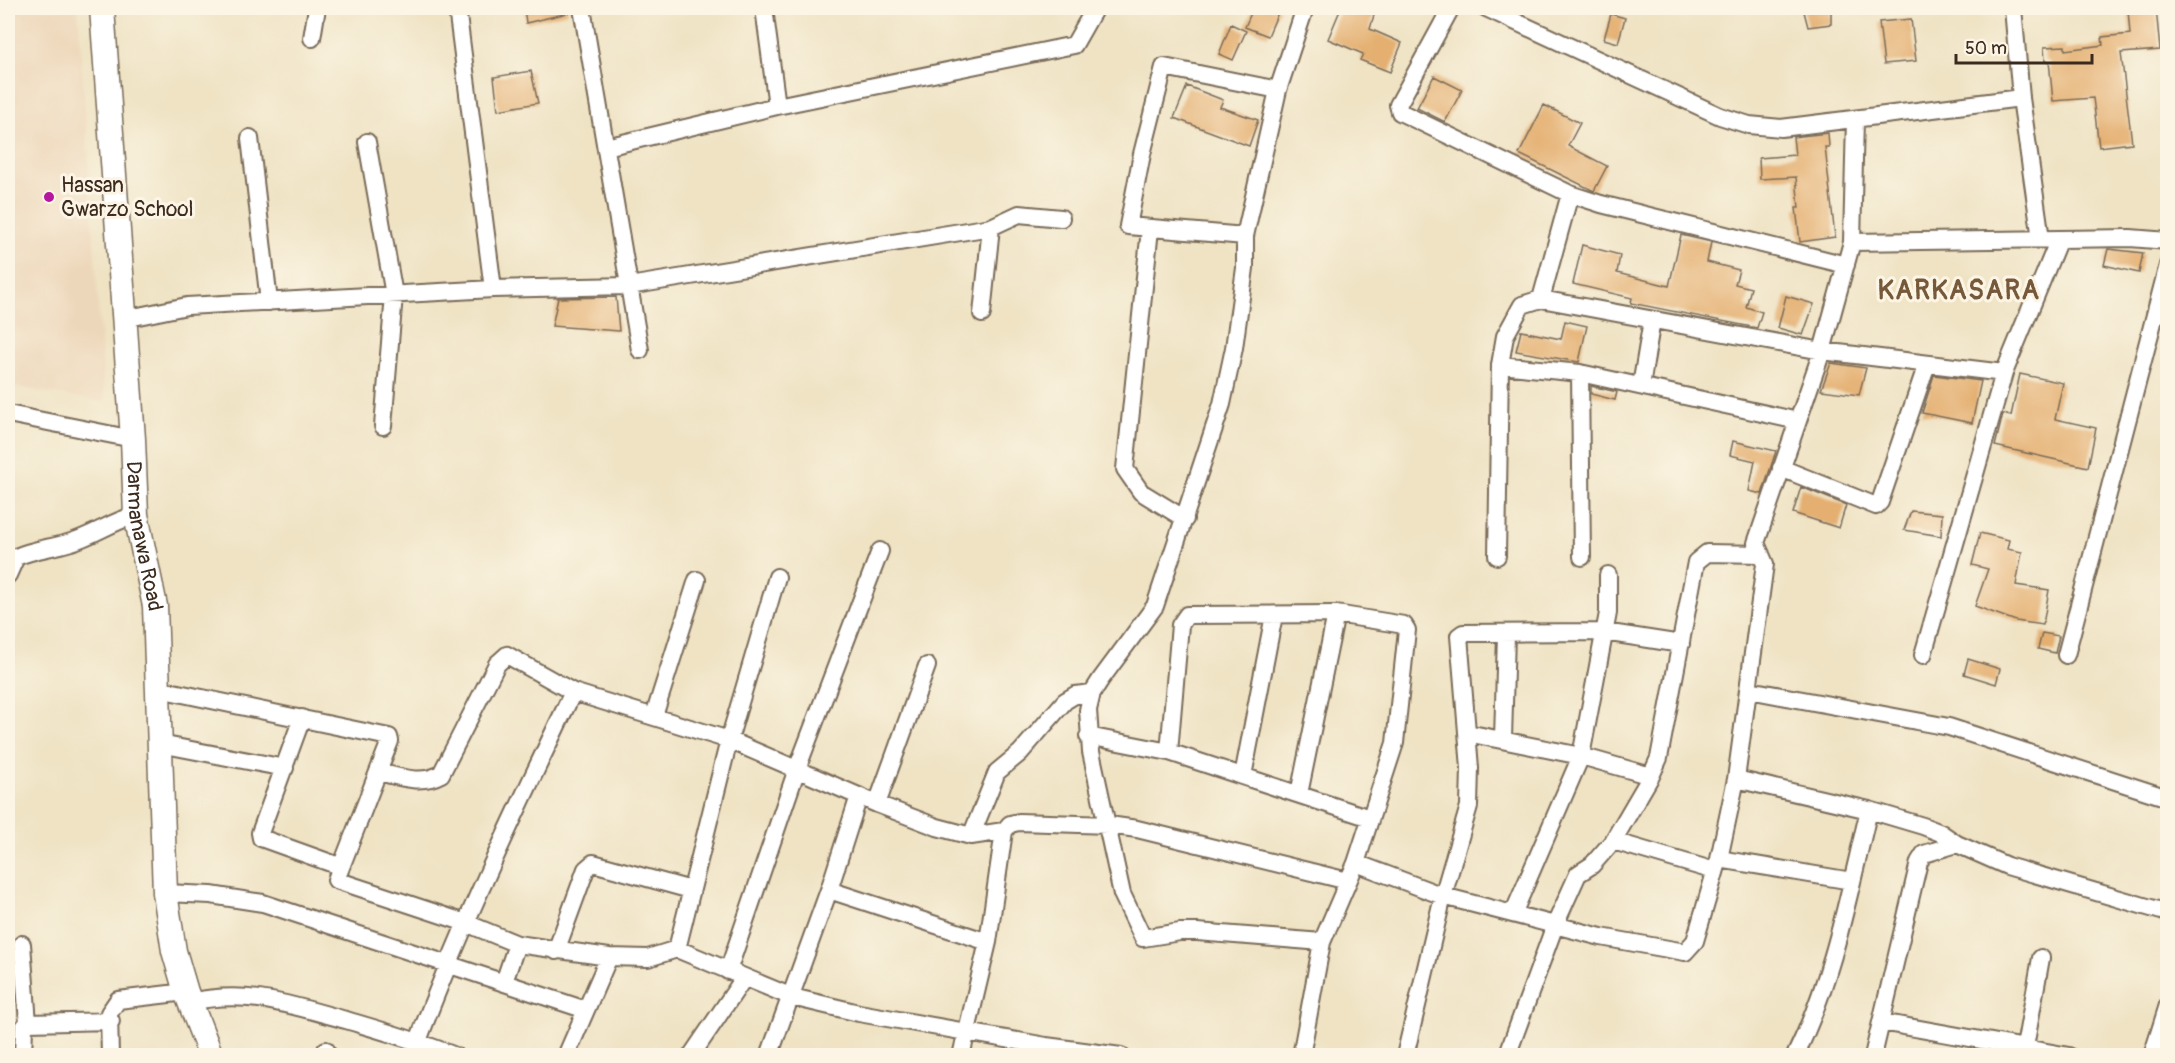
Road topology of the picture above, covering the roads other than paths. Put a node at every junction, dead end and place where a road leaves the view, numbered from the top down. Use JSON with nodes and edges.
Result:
{"nodes":[{"id":1,"x":102,"y":8,"type":"edge"},
{"id":2,"x":317,"y":8,"type":"edge"},
{"id":3,"x":457,"y":8,"type":"edge"},
{"id":4,"x":582,"y":8,"type":"edge"},
{"id":5,"x":764,"y":8,"type":"edge"},
{"id":6,"x":1095,"y":8,"type":"edge"},
{"id":7,"x":1305,"y":8,"type":"edge"},
{"id":8,"x":1451,"y":8,"type":"edge"},
{"id":9,"x":1486,"y":8,"type":"edge"},
{"id":10,"x":2013,"y":8,"type":"edge"},
{"id":11,"x":312,"y":38,"type":"dead end"},
{"id":12,"x":1278,"y":90,"type":"junction"},
{"id":13,"x":2021,"y":98,"type":"junction"},
{"id":14,"x":777,"y":106,"type":"junction"},
{"id":15,"x":1855,"y":119,"type":"junction"},
{"id":16,"x":250,"y":138,"type":"dead end"},
{"id":17,"x":367,"y":142,"type":"dead end"},
{"id":18,"x":606,"y":147,"type":"junction"},
{"id":19,"x":1570,"y":194,"type":"junction"},
{"id":20,"x":1061,"y":218,"type":"dead end"},
{"id":21,"x":991,"y":227,"type":"junction"},
{"id":22,"x":1150,"y":229,"type":"junction"},
{"id":23,"x":1245,"y":236,"type":"junction"},
{"id":24,"x":2041,"y":239,"type":"junction"},
{"id":25,"x":2059,"y":239,"type":"junction"},
{"id":26,"x":1852,"y":242,"type":"junction"},
{"id":27,"x":2168,"y":242,"type":"edge"},
{"id":28,"x":1846,"y":265,"type":"junction"},
{"id":29,"x":2168,"y":265,"type":"edge"},
{"id":30,"x":629,"y":286,"type":"junction"},
{"id":31,"x":493,"y":289,"type":"junction"},
{"id":32,"x":394,"y":295,"type":"junction"},
{"id":33,"x":1540,"y":299,"type":"junction"},
{"id":34,"x":269,"y":302,"type":"junction"},
{"id":35,"x":982,"y":314,"type":"dead end"},
{"id":36,"x":124,"y":319,"type":"junction"},
{"id":37,"x":1652,"y":320,"type":"junction"},
{"id":38,"x":640,"y":350,"type":"dead end"},
{"id":39,"x":1822,"y":351,"type":"junction"},
{"id":40,"x":1927,"y":364,"type":"junction"},
{"id":41,"x":1500,"y":365,"type":"junction"},
{"id":42,"x":2004,"y":373,"type":"junction"},
{"id":43,"x":1580,"y":374,"type":"junction"},
{"id":44,"x":1641,"y":386,"type":"junction"},
{"id":45,"x":8,"y":414,"type":"edge"},
{"id":46,"x":1798,"y":421,"type":"junction"},
{"id":47,"x":383,"y":426,"type":"dead end"},
{"id":48,"x":133,"y":439,"type":"junction"},
{"id":49,"x":1781,"y":468,"type":"junction"},
{"id":50,"x":1185,"y":519,"type":"junction"},
{"id":51,"x":137,"y":525,"type":"junction"},
{"id":52,"x":1759,"y":548,"type":"junction"},
{"id":53,"x":880,"y":551,"type":"dead end"},
{"id":54,"x":1497,"y":556,"type":"dead end"},
{"id":55,"x":1582,"y":557,"type":"dead end"},
{"id":56,"x":8,"y":575,"type":"edge"},
{"id":57,"x":1608,"y":575,"type":"dead end"},
{"id":58,"x":777,"y":577,"type":"dead end"},
{"id":59,"x":697,"y":580,"type":"dead end"},
{"id":60,"x":1336,"y":614,"type":"junction"},
{"id":61,"x":1274,"y":615,"type":"junction"},
{"id":62,"x":1604,"y":632,"type":"junction"},
{"id":63,"x":1506,"y":634,"type":"junction"},
{"id":64,"x":1681,"y":644,"type":"junction"},
{"id":65,"x":1923,"y":655,"type":"dead end"},
{"id":66,"x":2066,"y":655,"type":"dead end"},
{"id":67,"x":927,"y":666,"type":"dead end"},
{"id":68,"x":159,"y":689,"type":"junction"},
{"id":69,"x":1749,"y":690,"type":"junction"},
{"id":70,"x":573,"y":692,"type":"junction"},
{"id":71,"x":1092,"y":693,"type":"junction"},
{"id":72,"x":654,"y":717,"type":"junction"},
{"id":73,"x":302,"y":718,"type":"junction"},
{"id":74,"x":1467,"y":733,"type":"junction"},
{"id":75,"x":1089,"y":736,"type":"junction"},
{"id":76,"x":1503,"y":738,"type":"junction"},
{"id":77,"x":729,"y":740,"type":"junction"},
{"id":78,"x":160,"y":744,"type":"junction"},
{"id":79,"x":1169,"y":753,"type":"junction"},
{"id":80,"x":1581,"y":756,"type":"junction"},
{"id":81,"x":285,"y":768,"type":"junction"},
{"id":82,"x":797,"y":769,"type":"junction"},
{"id":83,"x":378,"y":772,"type":"junction"},
{"id":84,"x":1243,"y":776,"type":"junction"},
{"id":85,"x":1652,"y":776,"type":"junction"},
{"id":86,"x":1736,"y":779,"type":"junction"},
{"id":87,"x":1299,"y":794,"type":"junction"},
{"id":88,"x":859,"y":796,"type":"junction"},
{"id":89,"x":2168,"y":798,"type":"edge"},
{"id":90,"x":877,"y":804,"type":"junction"},
{"id":91,"x":1869,"y":810,"type":"junction"},
{"id":92,"x":1370,"y":818,"type":"junction"},
{"id":93,"x":1109,"y":825,"type":"junction"},
{"id":94,"x":1004,"y":831,"type":"junction"},
{"id":95,"x":971,"y":836,"type":"junction"},
{"id":96,"x":1613,"y":841,"type":"junction"},
{"id":97,"x":1957,"y":844,"type":"junction"},
{"id":98,"x":1356,"y":862,"type":"junction"},
{"id":99,"x":1717,"y":865,"type":"junction"},
{"id":100,"x":339,"y":866,"type":"junction"},
{"id":101,"x":1348,"y":881,"type":"junction"},
{"id":102,"x":1852,"y":881,"type":"junction"},
{"id":103,"x":691,"y":890,"type":"junction"},
{"id":104,"x":829,"y":890,"type":"junction"},
{"id":105,"x":165,"y":893,"type":"junction"},
{"id":106,"x":1443,"y":896,"type":"junction"},
{"id":107,"x":2168,"y":913,"type":"edge"},
{"id":108,"x":1513,"y":914,"type":"junction"},
{"id":109,"x":466,"y":923,"type":"junction"},
{"id":110,"x":1555,"y":925,"type":"junction"},
{"id":111,"x":988,"y":942,"type":"junction"},
{"id":112,"x":1322,"y":942,"type":"junction"},
{"id":113,"x":22,"y":944,"type":"dead end"},
{"id":114,"x":518,"y":944,"type":"junction"},
{"id":115,"x":677,"y":949,"type":"junction"},
{"id":116,"x":556,"y":951,"type":"junction"},
{"id":117,"x":609,"y":957,"type":"junction"},
{"id":118,"x":2042,"y":958,"type":"dead end"},
{"id":119,"x":447,"y":964,"type":"junction"},
{"id":120,"x":728,"y":971,"type":"junction"},
{"id":121,"x":744,"y":978,"type":"junction"},
{"id":122,"x":504,"y":982,"type":"junction"},
{"id":123,"x":188,"y":997,"type":"junction"},
{"id":124,"x":792,"y":997,"type":"junction"},
{"id":125,"x":2168,"y":1005,"type":"edge"},
{"id":126,"x":586,"y":1010,"type":"junction"},
{"id":127,"x":111,"y":1021,"type":"junction"},
{"id":128,"x":1881,"y":1022,"type":"junction"},
{"id":129,"x":28,"y":1023,"type":"junction"},
{"id":130,"x":2164,"y":1025,"type":"edge"},
{"id":131,"x":967,"y":1032,"type":"junction"},
{"id":132,"x":418,"y":1041,"type":"junction"},
{"id":133,"x":2025,"y":1047,"type":"junction"},
{"id":134,"x":1103,"y":1054,"type":"edge"},
{"id":135,"x":23,"y":1056,"type":"edge"},
{"id":136,"x":110,"y":1056,"type":"edge"},
{"id":137,"x":210,"y":1056,"type":"edge"},
{"id":138,"x":455,"y":1056,"type":"edge"},
{"id":139,"x":566,"y":1056,"type":"edge"},
{"id":140,"x":691,"y":1056,"type":"edge"},
{"id":141,"x":768,"y":1056,"type":"edge"},
{"id":142,"x":961,"y":1056,"type":"edge"},
{"id":143,"x":1121,"y":1056,"type":"edge"},
{"id":144,"x":1301,"y":1056,"type":"edge"},
{"id":145,"x":1405,"y":1056,"type":"edge"},
{"id":146,"x":1507,"y":1056,"type":"edge"},
{"id":147,"x":1794,"y":1056,"type":"edge"},
{"id":148,"x":1873,"y":1056,"type":"edge"},
{"id":149,"x":2068,"y":1056,"type":"edge"},
{"id":150,"x":2152,"y":1056,"type":"edge"}],
"edges":[{"from":1,"to":36,"type":"street","name":"Darmanawa Road"},
{"from":2,"to":11,"type":"street"},
{"from":3,"to":31,"type":"street"},
{"from":4,"to":18,"type":"street"},
{"from":5,"to":14,"type":"street"},
{"from":6,"to":14,"type":"street"},
{"from":7,"to":12,"type":"street"},
{"from":8,"to":19,"type":"street"},
{"from":9,"to":15,"type":"street"},
{"from":10,"to":13,"type":"street"},
{"from":12,"to":22,"type":"street"},
{"from":12,"to":23,"type":"street"},
{"from":13,"to":15,"type":"street"},
{"from":13,"to":24,"type":"street"},
{"from":14,"to":18,"type":"street"},
{"from":15,"to":26,"type":"street"},
{"from":16,"to":34,"type":"street"},
{"from":17,"to":32,"type":"street"},
{"from":18,"to":30,"type":"street"},
{"from":19,"to":28,"type":"street"},
{"from":19,"to":33,"type":"street"},
{"from":20,"to":21,"type":"street"},
{"from":21,"to":30,"type":"street"},
{"from":21,"to":35,"type":"street"},
{"from":22,"to":23,"type":"street"},
{"from":22,"to":50,"type":"street"},
{"from":23,"to":50,"type":"street"},
{"from":24,"to":25,"type":"street"},
{"from":24,"to":26,"type":"street"},
{"from":25,"to":27,"type":"street"},
{"from":25,"to":42,"type":"street"},
{"from":26,"to":28,"type":"street"},
{"from":28,"to":39,"type":"street"},
{"from":29,"to":66,"type":"street"},
{"from":30,"to":31,"type":"street"},
{"from":30,"to":38,"type":"street"},
{"from":31,"to":32,"type":"street"},
{"from":32,"to":34,"type":"street"},
{"from":32,"to":47,"type":"street"},
{"from":33,"to":37,"type":"street"},
{"from":33,"to":41,"type":"street"},
{"from":34,"to":36,"type":"street"},
{"from":36,"to":48,"type":"street","name":"Darmanawa Road"},
{"from":37,"to":39,"type":"street"},
{"from":37,"to":44,"type":"street"},
{"from":39,"to":40,"type":"street"},
{"from":39,"to":46,"type":"street"},
{"from":40,"to":42,"type":"street"},
{"from":40,"to":49,"type":"street"},
{"from":41,"to":43,"type":"street"},
{"from":41,"to":54,"type":"street"},
{"from":42,"to":65,"type":"street"},
{"from":43,"to":44,"type":"street"},
{"from":43,"to":55,"type":"street"},
{"from":44,"to":46,"type":"street"},
{"from":45,"to":48,"type":"street"},
{"from":46,"to":49,"type":"street"},
{"from":48,"to":51,"type":"street","name":"Darmanawa Road"},
{"from":49,"to":52,"type":"street"},
{"from":50,"to":71,"type":"street"},
{"from":51,"to":56,"type":"street"},
{"from":51,"to":68,"type":"street","name":"Darmanawa Road"},
{"from":52,"to":64,"type":"street"},
{"from":52,"to":69,"type":"street"},
{"from":53,"to":82,"type":"street"},
{"from":57,"to":62,"type":"street"},
{"from":58,"to":77,"type":"street"},
{"from":59,"to":72,"type":"street"},
{"from":60,"to":61,"type":"street"},
{"from":60,"to":87,"type":"street"},
{"from":60,"to":92,"type":"street"},
{"from":61,"to":79,"type":"street"},
{"from":61,"to":84,"type":"street"},
{"from":62,"to":63,"type":"street"},
{"from":62,"to":64,"type":"street"},
{"from":62,"to":80,"type":"street"},
{"from":63,"to":74,"type":"street"},
{"from":63,"to":76,"type":"street"},
{"from":64,"to":85,"type":"street"},
{"from":67,"to":90,"type":"street"},
{"from":68,"to":73,"type":"street"},
{"from":68,"to":78,"type":"street","name":"Darmanawa Road"},
{"from":69,"to":86,"type":"street"},
{"from":69,"to":89,"type":"street"},
{"from":70,"to":72,"type":"street"},
{"from":70,"to":83,"type":"street"},
{"from":70,"to":109,"type":"street"},
{"from":71,"to":75,"type":"street"},
{"from":71,"to":95,"type":"street"},
{"from":72,"to":77,"type":"street"},
{"from":73,"to":81,"type":"street"},
{"from":73,"to":83,"type":"street"},
{"from":74,"to":76,"type":"street"},
{"from":74,"to":106,"type":"street"},
{"from":75,"to":79,"type":"street"},
{"from":75,"to":93,"type":"street"},
{"from":76,"to":80,"type":"street"},
{"from":77,"to":82,"type":"street"},
{"from":77,"to":103,"type":"street"},
{"from":78,"to":81,"type":"street"},
{"from":78,"to":105,"type":"street","name":"Darmanawa Road"},
{"from":79,"to":84,"type":"street"},
{"from":80,"to":85,"type":"street"},
{"from":80,"to":108,"type":"street"},
{"from":81,"to":100,"type":"street"},
{"from":82,"to":88,"type":"street"},
{"from":82,"to":120,"type":"street"},
{"from":83,"to":100,"type":"street"},
{"from":84,"to":87,"type":"street"},
{"from":85,"to":96,"type":"street"},
{"from":86,"to":91,"type":"street"},
{"from":86,"to":99,"type":"street"},
{"from":87,"to":92,"type":"street"},
{"from":88,"to":90,"type":"street"},
{"from":88,"to":104,"type":"street"},
{"from":90,"to":95,"type":"street"},
{"from":91,"to":97,"type":"street"},
{"from":91,"to":102,"type":"street"},
{"from":92,"to":98,"type":"street"},
{"from":93,"to":94,"type":"street"},
{"from":93,"to":101,"type":"street"},
{"from":93,"to":112,"type":"street"},
{"from":94,"to":95,"type":"street"},
{"from":94,"to":111,"type":"street"},
{"from":96,"to":99,"type":"street"},
{"from":96,"to":110,"type":"street"},
{"from":97,"to":107,"type":"street"},
{"from":97,"to":128,"type":"street"},
{"from":98,"to":101,"type":"street"},
{"from":98,"to":106,"type":"street"},
{"from":99,"to":102,"type":"street"},
{"from":99,"to":110,"type":"street"},
{"from":100,"to":109,"type":"street"},
{"from":101,"to":112,"type":"street"},
{"from":102,"to":147,"type":"street"},
{"from":103,"to":115,"type":"street"},
{"from":103,"to":116,"type":"street"},
{"from":104,"to":111,"type":"street"},
{"from":104,"to":124,"type":"street"},
{"from":105,"to":119,"type":"street"},
{"from":105,"to":123,"type":"street","name":"Darmanawa Road"},
{"from":106,"to":108,"type":"street"},
{"from":106,"to":145,"type":"street"},
{"from":108,"to":110,"type":"street"},
{"from":109,"to":114,"type":"street"},
{"from":109,"to":119,"type":"street"},
{"from":110,"to":146,"type":"street"},
{"from":111,"to":131,"type":"street"},
{"from":112,"to":144,"type":"street"},
{"from":113,"to":129,"type":"street"},
{"from":114,"to":116,"type":"street"},
{"from":114,"to":122,"type":"street"},
{"from":115,"to":117,"type":"street"},
{"from":115,"to":120,"type":"street"},
{"from":116,"to":117,"type":"street"},
{"from":117,"to":126,"type":"street"},
{"from":118,"to":133,"type":"street"},
{"from":119,"to":122,"type":"street"},
{"from":119,"to":132,"type":"street"},
{"from":120,"to":121,"type":"street"},
{"from":121,"to":124,"type":"street"},
{"from":121,"to":140,"type":"street"},
{"from":122,"to":126,"type":"street"},
{"from":123,"to":127,"type":"street"},
{"from":123,"to":132,"type":"street"},
{"from":123,"to":137,"type":"street","name":"Darmanawa Road"},
{"from":124,"to":131,"type":"street"},
{"from":124,"to":141,"type":"street"},
{"from":125,"to":130,"type":"street"},
{"from":126,"to":139,"type":"street"},
{"from":127,"to":129,"type":"street"},
{"from":127,"to":136,"type":"street"},
{"from":128,"to":133,"type":"street"},
{"from":128,"to":148,"type":"street"},
{"from":129,"to":135,"type":"street"},
{"from":130,"to":150,"type":"street"},
{"from":131,"to":134,"type":"street"},
{"from":131,"to":142,"type":"street"},
{"from":132,"to":138,"type":"street"},
{"from":133,"to":149,"type":"street"},
{"from":134,"to":143,"type":"street"}]}
